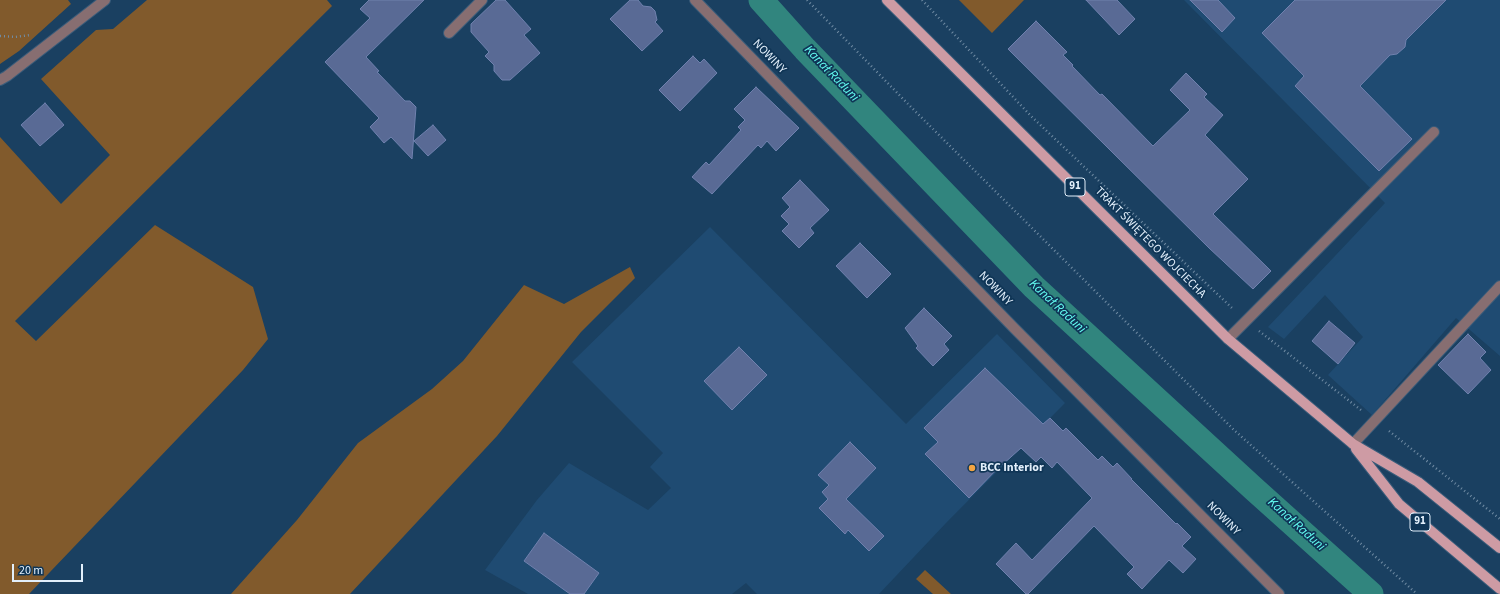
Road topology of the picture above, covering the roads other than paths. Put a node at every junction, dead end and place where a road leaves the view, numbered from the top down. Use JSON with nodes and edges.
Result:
{"nodes":[{"id":1,"x":105,"y":0,"type":"edge"},
{"id":2,"x":482,"y":0,"type":"edge"},
{"id":3,"x":695,"y":0,"type":"edge"},
{"id":4,"x":887,"y":0,"type":"edge"},
{"id":5,"x":449,"y":32,"type":"dead end"},
{"id":6,"x":0,"y":80,"type":"edge"},
{"id":7,"x":1434,"y":132,"type":"dead end"},
{"id":8,"x":1500,"y":286,"type":"edge"},
{"id":9,"x":1228,"y":339,"type":"junction"},
{"id":10,"x":1353,"y":444,"type":"junction"},
{"id":11,"x":1500,"y":548,"type":"edge"},
{"id":12,"x":1499,"y":586,"type":"edge"},
{"id":13,"x":1279,"y":594,"type":"edge"}],
"edges":[{"from":1,"to":6,"type":"street"},
{"from":2,"to":5,"type":"street"},
{"from":3,"to":13,"type":"street","name":"NOWINY"},
{"from":4,"to":9,"type":"main road","name":"TRAKT ŚWIĘTEGO WOJCIECHA","number":"91"},
{"from":7,"to":9,"type":"street"},
{"from":8,"to":10,"type":"street"},
{"from":9,"to":10,"type":"main road","name":"TRAKT ŚWIĘTEGO WOJCIECHA","number":"91"},
{"from":10,"to":11,"type":"main road","name":"TRAKT ŚWIĘTEGO WOJCIECHA","number":"91"},
{"from":10,"to":12,"type":"main road","name":"TRAKT ŚWIĘTEGO WOJCIECHA","number":"91"}]}
